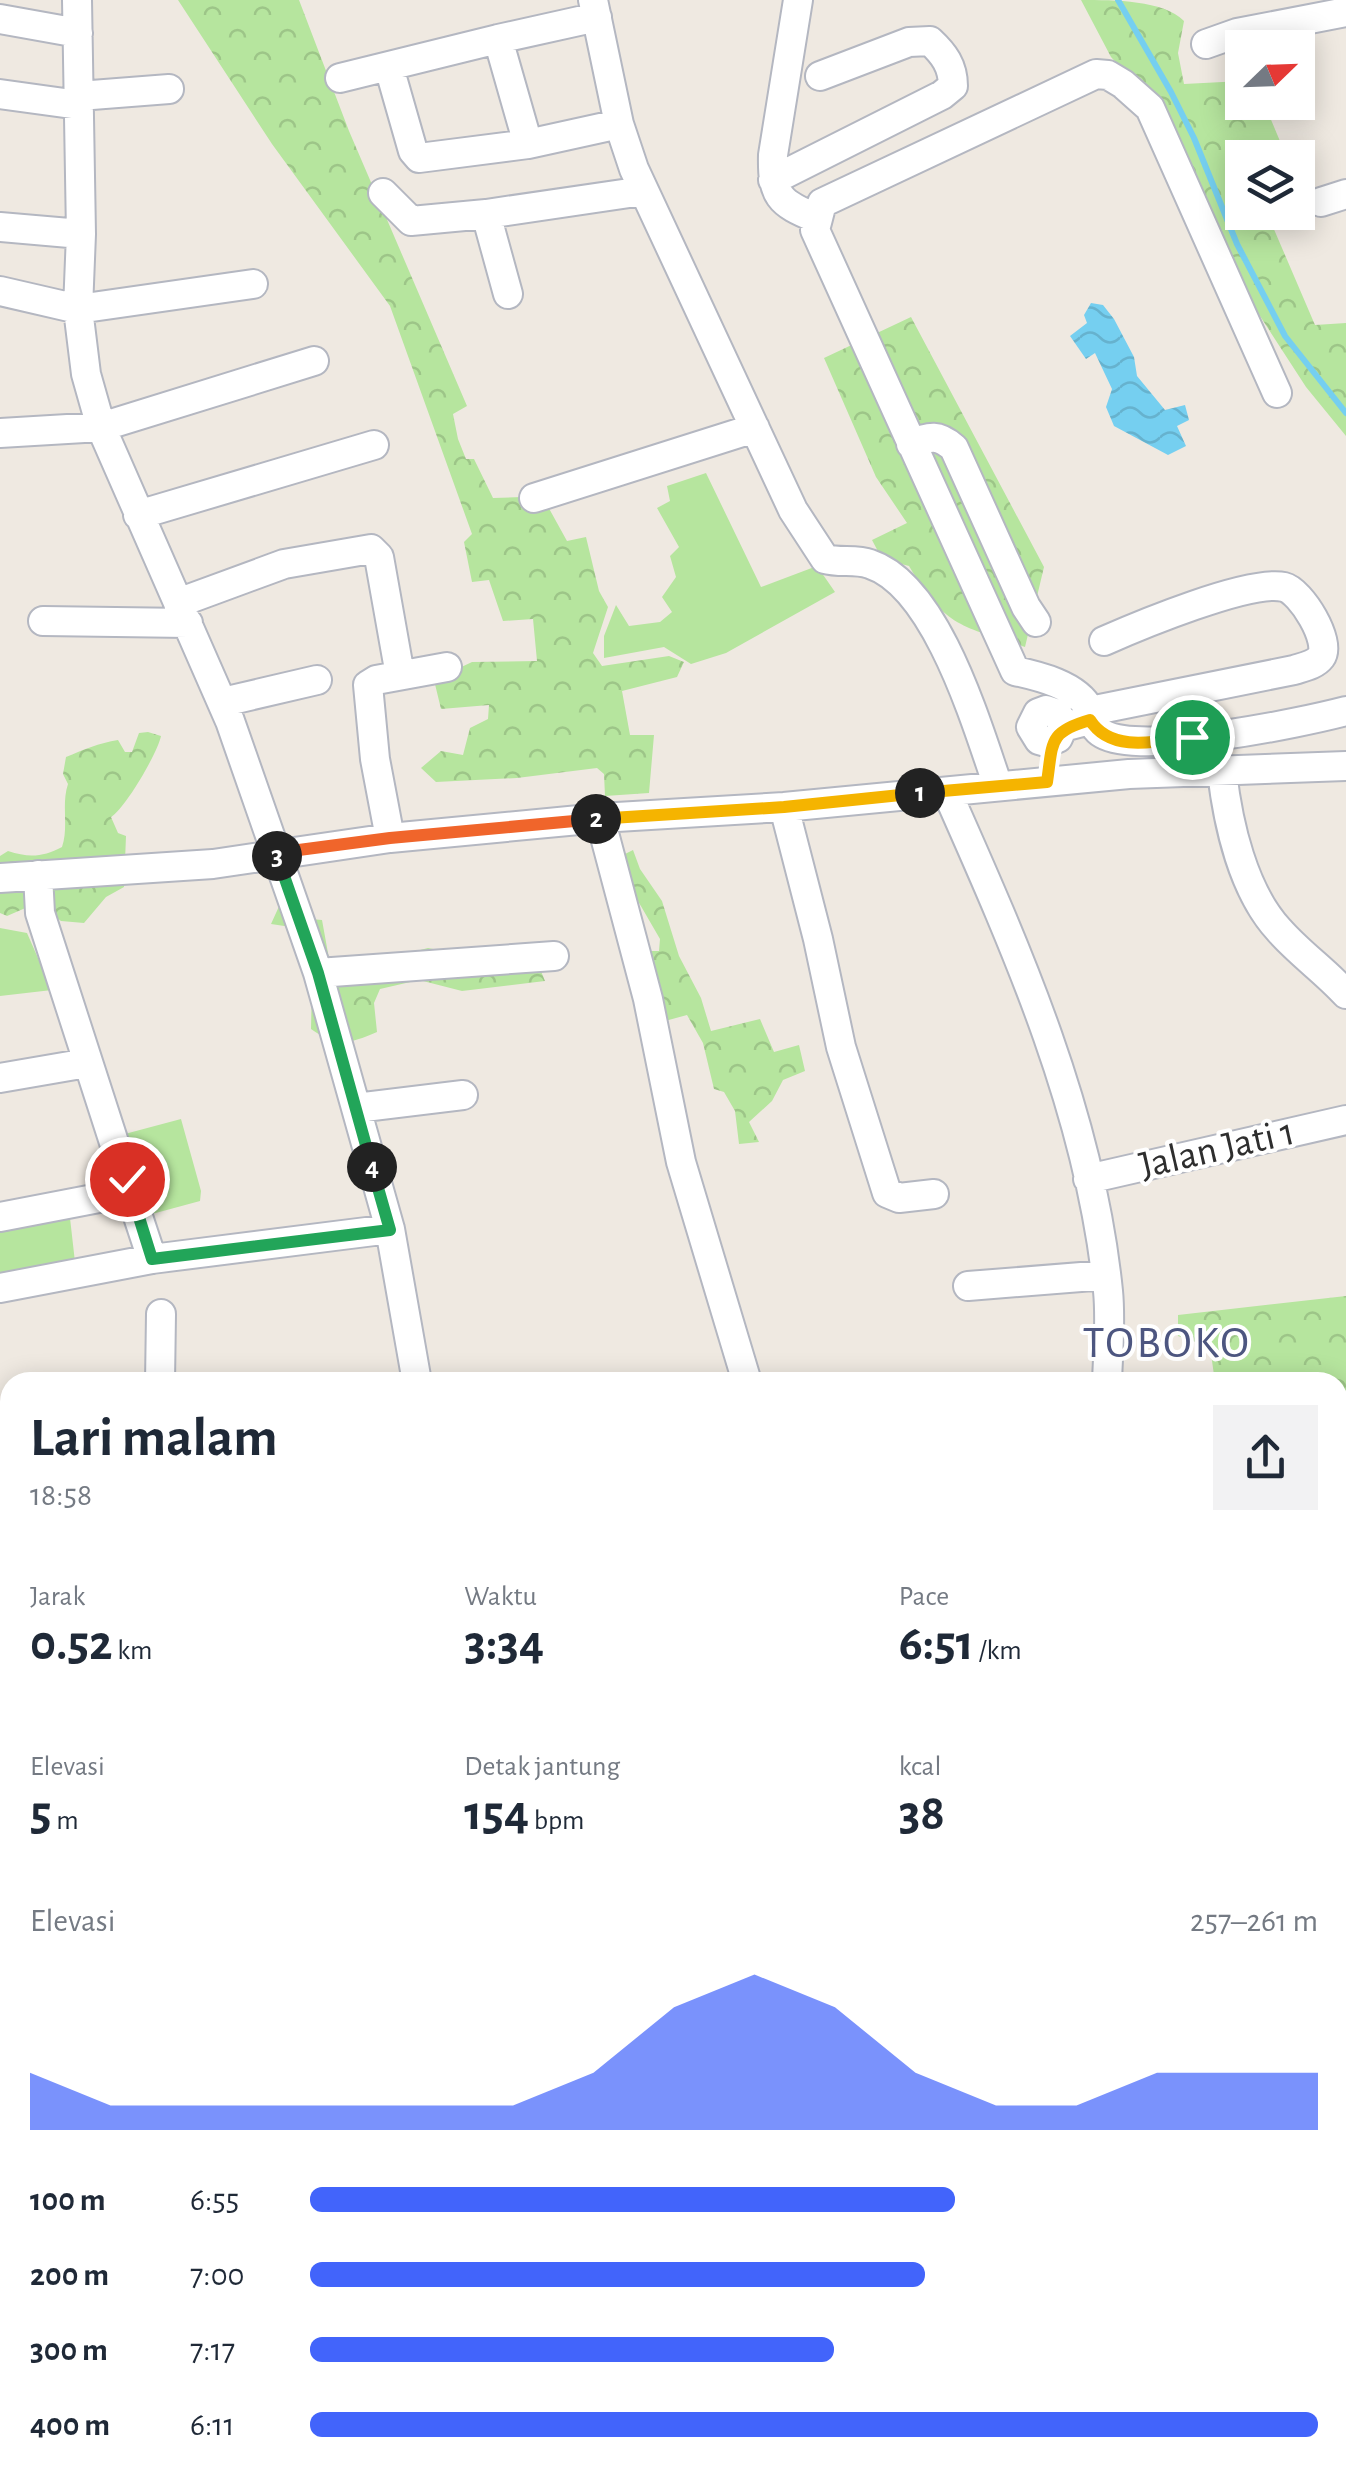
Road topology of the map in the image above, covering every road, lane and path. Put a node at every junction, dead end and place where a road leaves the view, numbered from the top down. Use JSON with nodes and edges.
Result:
{"nodes":[{"id":1,"x":77,"y":0,"type":"edge"},
{"id":2,"x":798,"y":0,"type":"edge"},
{"id":3,"x":595,"y":9,"type":"edge"},
{"id":4,"x":1346,"y":12,"type":"edge"},
{"id":5,"x":0,"y":19,"type":"edge"},
{"id":6,"x":78,"y":33,"type":"junction"},
{"id":7,"x":498,"y":39,"type":"junction"},
{"id":8,"x":1206,"y":44,"type":"dead end"},
{"id":9,"x":389,"y":66,"type":"junction"},
{"id":10,"x":820,"y":76,"type":"dead end"},
{"id":11,"x":340,"y":78,"type":"dead end"},
{"id":12,"x":170,"y":89,"type":"dead end"},
{"id":13,"x":0,"y":94,"type":"edge"},
{"id":14,"x":79,"y":100,"type":"junction"},
{"id":15,"x":620,"y":124,"type":"junction"},
{"id":16,"x":528,"y":144,"type":"junction"},
{"id":17,"x":772,"y":180,"type":"junction"},
{"id":18,"x":643,"y":191,"type":"junction"},
{"id":19,"x":383,"y":193,"type":"dead end"},
{"id":20,"x":486,"y":214,"type":"junction"},
{"id":21,"x":816,"y":218,"type":"junction"},
{"id":22,"x":0,"y":227,"type":"edge"},
{"id":23,"x":81,"y":234,"type":"junction"},
{"id":24,"x":253,"y":284,"type":"dead end"},
{"id":25,"x":0,"y":291,"type":"edge"},
{"id":26,"x":508,"y":294,"type":"dead end"},
{"id":27,"x":78,"y":310,"type":"junction"},
{"id":28,"x":314,"y":360,"type":"dead end"},
{"id":29,"x":1276,"y":393,"type":"dead end"},
{"id":30,"x":101,"y":427,"type":"junction"},
{"id":31,"x":755,"y":428,"type":"junction"},
{"id":32,"x":0,"y":433,"type":"edge"},
{"id":33,"x":911,"y":444,"type":"junction"},
{"id":34,"x":374,"y":445,"type":"dead end"},
{"id":35,"x":534,"y":498,"type":"dead end"},
{"id":36,"x":138,"y":514,"type":"junction"},
{"id":37,"x":183,"y":613,"type":"junction"},
{"id":38,"x":43,"y":622,"type":"dead end"},
{"id":39,"x":1036,"y":622,"type":"dead end"},
{"id":40,"x":1104,"y":641,"type":"dead end"},
{"id":41,"x":448,"y":667,"type":"dead end"},
{"id":42,"x":1015,"y":671,"type":"junction"},
{"id":43,"x":400,"y":675,"type":"junction"},
{"id":44,"x":317,"y":680,"type":"dead end"},
{"id":45,"x":222,"y":702,"type":"junction"},
{"id":46,"x":1346,"y":711,"type":"edge"},
{"id":47,"x":1074,"y":725,"type":"junction"},
{"id":48,"x":1346,"y":766,"type":"edge"},
{"id":49,"x":1222,"y":772,"type":"junction"},
{"id":50,"x":1047,"y":782,"type":"junction"},
{"id":51,"x":998,"y":786,"type":"junction"},
{"id":52,"x":947,"y":792,"type":"junction"},
{"id":53,"x":784,"y":807,"type":"junction"},
{"id":54,"x":609,"y":818,"type":"junction"},
{"id":55,"x":390,"y":838,"type":"junction"},
{"id":56,"x":276,"y":853,"type":"junction"},
{"id":57,"x":38,"y":875,"type":"junction"},
{"id":58,"x":0,"y":878,"type":"edge"},
{"id":59,"x":554,"y":956,"type":"dead end"},
{"id":60,"x":318,"y":973,"type":"junction"},
{"id":61,"x":1346,"y":994,"type":"edge"},
{"id":62,"x":87,"y":1064,"type":"junction"},
{"id":63,"x":0,"y":1078,"type":"edge"},
{"id":64,"x":464,"y":1095,"type":"dead end"},
{"id":65,"x":356,"y":1108,"type":"junction"},
{"id":66,"x":1346,"y":1120,"type":"edge"},
{"id":67,"x":1088,"y":1179,"type":"junction"},
{"id":68,"x":130,"y":1192,"type":"junction"},
{"id":69,"x":934,"y":1194,"type":"dead end"},
{"id":70,"x":0,"y":1217,"type":"edge"},
{"id":71,"x":390,"y":1230,"type":"junction"},
{"id":72,"x":152,"y":1259,"type":"junction"},
{"id":73,"x":1106,"y":1275,"type":"junction"},
{"id":74,"x":968,"y":1286,"type":"dead end"},
{"id":75,"x":0,"y":1288,"type":"edge"},
{"id":76,"x":161,"y":1314,"type":"dead end"},
{"id":77,"x":160,"y":1372,"type":"edge"},
{"id":78,"x":415,"y":1372,"type":"edge"},
{"id":79,"x":743,"y":1372,"type":"edge"},
{"id":80,"x":1108,"y":1372,"type":"edge"}],
"edges":[{"from":1,"to":6,"type":"street"},
{"from":2,"to":17,"type":"street"},
{"from":3,"to":7,"type":"street"},
{"from":3,"to":15,"type":"street"},
{"from":4,"to":8,"type":"street"},
{"from":5,"to":6,"type":"street"},
{"from":6,"to":14,"type":"street"},
{"from":7,"to":9,"type":"street"},
{"from":7,"to":16,"type":"street"},
{"from":9,"to":11,"type":"street"},
{"from":9,"to":16,"type":"street"},
{"from":10,"to":17,"type":"street"},
{"from":12,"to":14,"type":"street"},
{"from":13,"to":14,"type":"street"},
{"from":14,"to":23,"type":"street"},
{"from":15,"to":16,"type":"street"},
{"from":15,"to":18,"type":"street"},
{"from":17,"to":21,"type":"street"},
{"from":18,"to":20,"type":"street"},
{"from":18,"to":31,"type":"street"},
{"from":19,"to":20,"type":"street"},
{"from":20,"to":26,"type":"street"},
{"from":21,"to":29,"type":"street"},
{"from":21,"to":33,"type":"street"},
{"from":22,"to":23,"type":"street"},
{"from":23,"to":27,"type":"street"},
{"from":24,"to":27,"type":"street"},
{"from":25,"to":27,"type":"street"},
{"from":27,"to":30,"type":"street"},
{"from":28,"to":30,"type":"street"},
{"from":30,"to":32,"type":"street"},
{"from":30,"to":36,"type":"street"},
{"from":31,"to":35,"type":"street"},
{"from":31,"to":51,"type":"street"},
{"from":33,"to":39,"type":"street"},
{"from":33,"to":42,"type":"street"},
{"from":34,"to":36,"type":"street"},
{"from":36,"to":37,"type":"street"},
{"from":37,"to":38,"type":"street"},
{"from":37,"to":43,"type":"street"},
{"from":37,"to":45,"type":"street"},
{"from":40,"to":47,"type":"street"},
{"from":41,"to":43,"type":"street"},
{"from":42,"to":47,"type":"street"},
{"from":42,"to":47,"type":"street"},
{"from":43,"to":55,"type":"street"},
{"from":44,"to":45,"type":"street"},
{"from":45,"to":56,"type":"street"},
{"from":46,"to":47,"type":"street"},
{"from":47,"to":50,"type":"street"},
{"from":48,"to":49,"type":"street"},
{"from":49,"to":50,"type":"street"},
{"from":49,"to":61,"type":"street"},
{"from":50,"to":51,"type":"street"},
{"from":51,"to":52,"type":"street"},
{"from":52,"to":53,"type":"street"},
{"from":52,"to":67,"type":"street"},
{"from":53,"to":54,"type":"street"},
{"from":53,"to":69,"type":"street"},
{"from":54,"to":55,"type":"street"},
{"from":54,"to":79,"type":"street"},
{"from":55,"to":56,"type":"street"},
{"from":56,"to":57,"type":"street"},
{"from":56,"to":60,"type":"street"},
{"from":57,"to":58,"type":"street"},
{"from":57,"to":62,"type":"street"},
{"from":59,"to":60,"type":"street"},
{"from":60,"to":65,"type":"street"},
{"from":62,"to":63,"type":"street"},
{"from":62,"to":68,"type":"street"},
{"from":64,"to":65,"type":"street"},
{"from":65,"to":71,"type":"street"},
{"from":66,"to":67,"type":"street","name":"Jalan Jati 1"},
{"from":67,"to":73,"type":"street"},
{"from":68,"to":70,"type":"street"},
{"from":68,"to":72,"type":"street"},
{"from":71,"to":72,"type":"street"},
{"from":71,"to":78,"type":"street"},
{"from":72,"to":75,"type":"street"},
{"from":73,"to":74,"type":"street"},
{"from":73,"to":80,"type":"street"},
{"from":76,"to":77,"type":"street"}]}
